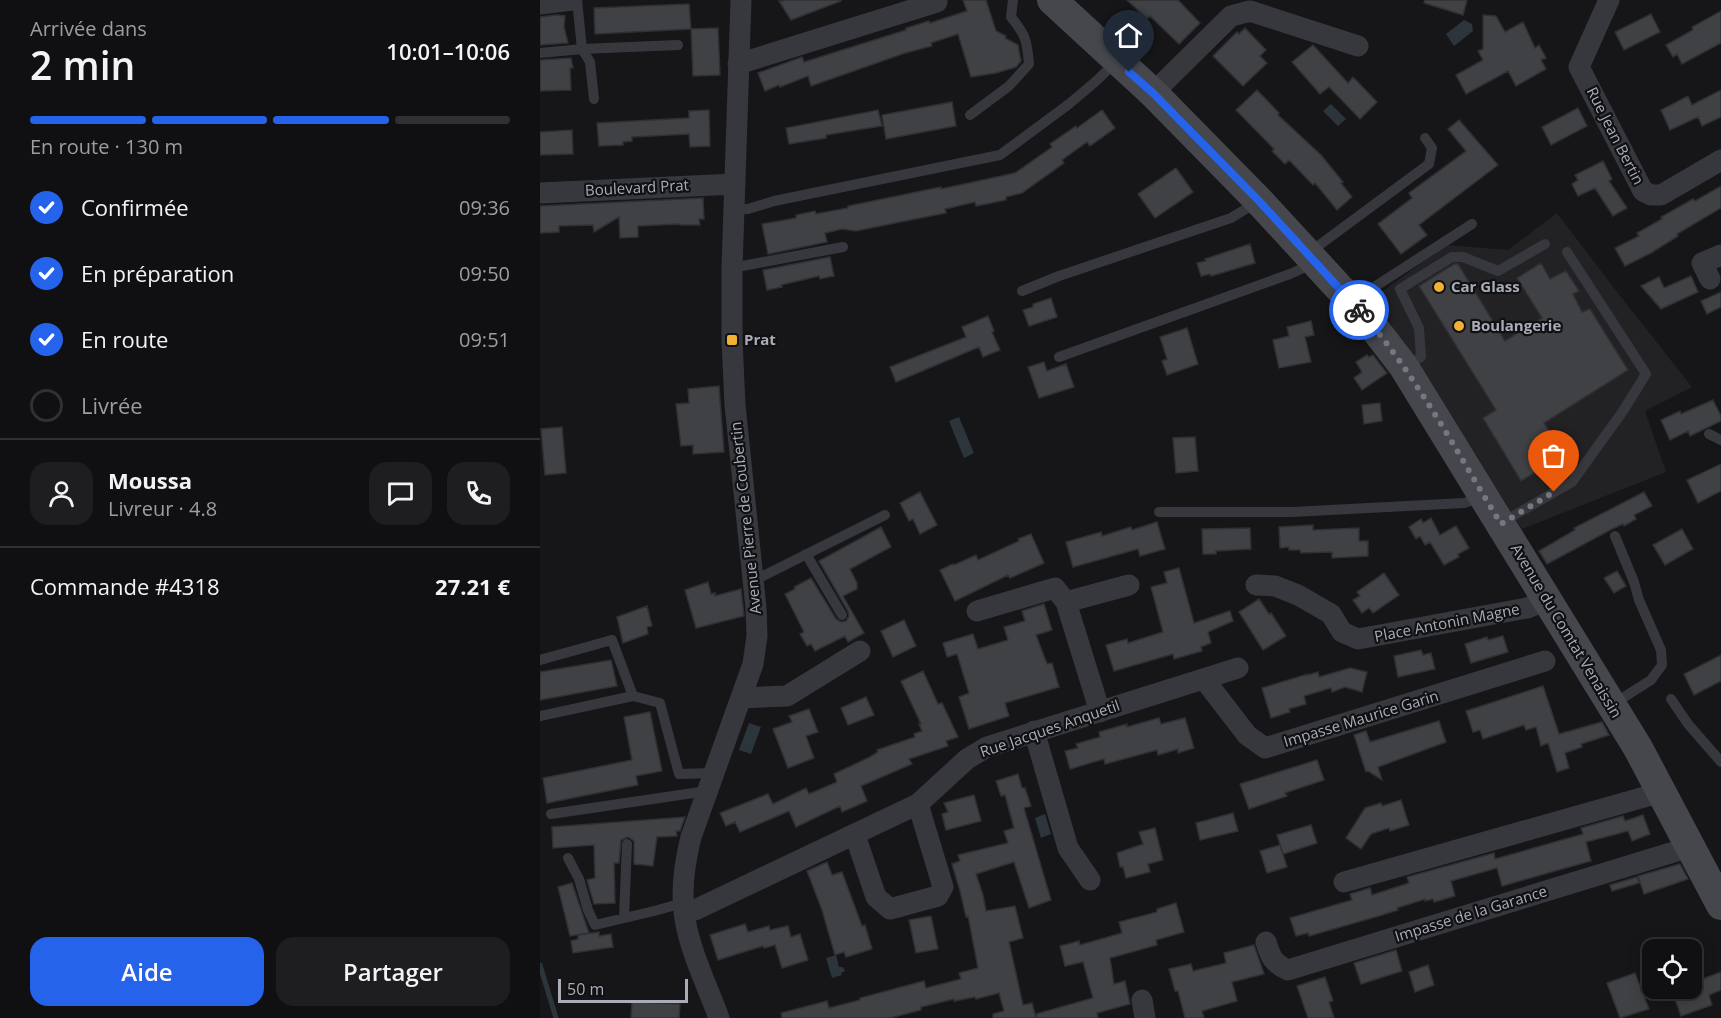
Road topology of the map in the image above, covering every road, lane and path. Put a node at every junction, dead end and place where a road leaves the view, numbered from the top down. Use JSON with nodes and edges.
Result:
{"nodes":[{"id":1,"x":572,"y":0,"type":"edge"},
{"id":2,"x":577,"y":0,"type":"edge"},
{"id":3,"x":741,"y":0,"type":"edge"},
{"id":4,"x":1013,"y":0,"type":"edge"},
{"id":5,"x":1052,"y":0,"type":"edge"},
{"id":6,"x":1609,"y":0,"type":"edge"},
{"id":7,"x":937,"y":2,"type":"dead end"},
{"id":8,"x":540,"y":4,"type":"edge"},
{"id":9,"x":678,"y":45,"type":"dead end"},
{"id":10,"x":1359,"y":46,"type":"dead end"},
{"id":11,"x":582,"y":49,"type":"junction"},
{"id":12,"x":540,"y":53,"type":"edge"},
{"id":13,"x":1117,"y":61,"type":"junction"},
{"id":14,"x":738,"y":64,"type":"junction"},
{"id":15,"x":1153,"y":93,"type":"junction"},
{"id":16,"x":594,"y":99,"type":"dead end"},
{"id":17,"x":970,"y":115,"type":"dead end"},
{"id":18,"x":1425,"y":138,"type":"dead end"},
{"id":19,"x":1721,"y":160,"type":"edge"},
{"id":20,"x":735,"y":184,"type":"junction"},
{"id":21,"x":540,"y":193,"type":"edge"},
{"id":22,"x":1259,"y":201,"type":"junction"},
{"id":23,"x":734,"y":209,"type":"junction"},
{"id":24,"x":1472,"y":224,"type":"dead end"},
{"id":25,"x":1545,"y":244,"type":"dead end"},
{"id":26,"x":843,"y":247,"type":"dead end"},
{"id":27,"x":1567,"y":252,"type":"dead end"},
{"id":28,"x":1721,"y":255,"type":"edge"},
{"id":29,"x":1312,"y":258,"type":"junction"},
{"id":30,"x":732,"y":268,"type":"junction"},
{"id":31,"x":1710,"y":279,"type":"dead end"},
{"id":32,"x":1022,"y":291,"type":"dead end"},
{"id":33,"x":1351,"y":301,"type":"junction"},
{"id":34,"x":1059,"y":357,"type":"dead end"},
{"id":35,"x":1404,"y":367,"type":"junction"},
{"id":36,"x":1709,"y":434,"type":"dead end"},
{"id":37,"x":1721,"y":440,"type":"edge"},
{"id":38,"x":1484,"y":496,"type":"junction"},
{"id":39,"x":1159,"y":512,"type":"dead end"},
{"id":40,"x":885,"y":515,"type":"dead end"},
{"id":41,"x":1501,"y":524,"type":"junction"},
{"id":42,"x":1615,"y":536,"type":"dead end"},
{"id":43,"x":806,"y":554,"type":"junction"},
{"id":44,"x":753,"y":581,"type":"junction"},
{"id":45,"x":1129,"y":585,"type":"dead end"},
{"id":46,"x":1256,"y":585,"type":"dead end"},
{"id":47,"x":1546,"y":600,"type":"junction"},
{"id":48,"x":1066,"y":602,"type":"junction"},
{"id":49,"x":977,"y":611,"type":"dead end"},
{"id":50,"x":842,"y":615,"type":"dead end"},
{"id":51,"x":860,"y":651,"type":"dead end"},
{"id":52,"x":540,"y":660,"type":"edge"},
{"id":53,"x":1545,"y":661,"type":"dead end"},
{"id":54,"x":1238,"y":668,"type":"dead end"},
{"id":55,"x":1203,"y":679,"type":"junction"},
{"id":56,"x":633,"y":696,"type":"junction"},
{"id":57,"x":741,"y":698,"type":"junction"},
{"id":58,"x":1671,"y":699,"type":"dead end"},
{"id":59,"x":1610,"y":706,"type":"junction"},
{"id":60,"x":1100,"y":712,"type":"junction"},
{"id":61,"x":540,"y":716,"type":"edge"},
{"id":62,"x":1034,"y":731,"type":"junction"},
{"id":63,"x":1721,"y":762,"type":"edge"},
{"id":64,"x":711,"y":782,"type":"junction"},
{"id":65,"x":1662,"y":792,"type":"junction"},
{"id":66,"x":918,"y":804,"type":"junction"},
{"id":67,"x":551,"y":814,"type":"dead end"},
{"id":68,"x":855,"y":835,"type":"junction"},
{"id":69,"x":627,"y":844,"type":"dead end"},
{"id":70,"x":1690,"y":846,"type":"junction"},
{"id":71,"x":568,"y":858,"type":"dead end"},
{"id":72,"x":1090,"y":880,"type":"dead end"},
{"id":73,"x":1344,"y":882,"type":"dead end"},
{"id":74,"x":1721,"y":904,"type":"edge"},
{"id":75,"x":684,"y":907,"type":"junction"},
{"id":76,"x":624,"y":918,"type":"junction"},
{"id":77,"x":1266,"y":942,"type":"dead end"},
{"id":78,"x":719,"y":1018,"type":"edge"}],
"edges":[{"from":1,"to":8,"type":"street"},
{"from":2,"to":11,"type":"lane"},
{"from":3,"to":14,"type":"street","name":"Avenue Pierre de Coubertin"},
{"from":4,"to":17,"type":"lane"},
{"from":5,"to":13,"type":"main road","name":"Avenue du Comtat Venaissin"},
{"from":6,"to":19,"type":"street","name":"Rue Jean Bertin"},
{"from":7,"to":14,"type":"street"},
{"from":9,"to":11,"type":"lane"},
{"from":10,"to":15,"type":"street"},
{"from":11,"to":12,"type":"lane"},
{"from":11,"to":16,"type":"lane"},
{"from":13,"to":15,"type":"main road","name":"Avenue du Comtat Venaissin"},
{"from":13,"to":23,"type":"lane"},
{"from":14,"to":20,"type":"street","name":"Avenue Pierre de Coubertin"},
{"from":15,"to":22,"type":"main road","name":"Avenue du Comtat Venaissin"},
{"from":18,"to":29,"type":"lane"},
{"from":20,"to":21,"type":"street","name":"Boulevard Prat"},
{"from":20,"to":23,"type":"street","name":"Avenue Pierre de Coubertin"},
{"from":22,"to":29,"type":"main road","name":"Avenue du Comtat Venaissin"},
{"from":22,"to":32,"type":"lane"},
{"from":23,"to":30,"type":"street","name":"Avenue Pierre de Coubertin"},
{"from":24,"to":33,"type":"lane"},
{"from":25,"to":35,"type":"lane"},
{"from":26,"to":30,"type":"lane"},
{"from":27,"to":41,"type":"lane"},
{"from":28,"to":31,"type":"street"},
{"from":29,"to":33,"type":"main road","name":"Avenue du Comtat Venaissin"},
{"from":29,"to":34,"type":"lane"},
{"from":30,"to":44,"type":"street","name":"Avenue Pierre de Coubertin"},
{"from":33,"to":35,"type":"main road","name":"Avenue du Comtat Venaissin"},
{"from":35,"to":38,"type":"main road","name":"Avenue du Comtat Venaissin"},
{"from":36,"to":37,"type":"lane"},
{"from":38,"to":39,"type":"lane"},
{"from":38,"to":41,"type":"main road","name":"Avenue du Comtat Venaissin"},
{"from":40,"to":43,"type":"lane"},
{"from":41,"to":47,"type":"main road","name":"Avenue du Comtat Venaissin"},
{"from":42,"to":59,"type":"lane"},
{"from":43,"to":44,"type":"lane"},
{"from":43,"to":50,"type":"lane"},
{"from":44,"to":57,"type":"street","name":"Avenue Pierre de Coubertin"},
{"from":45,"to":48,"type":"street"},
{"from":46,"to":47,"type":"street","name":"Place Antonin Magne"},
{"from":47,"to":59,"type":"main road","name":"Avenue du Comtat Venaissin"},
{"from":48,"to":49,"type":"street"},
{"from":48,"to":60,"type":"street"},
{"from":51,"to":57,"type":"street"},
{"from":52,"to":56,"type":"lane"},
{"from":53,"to":55,"type":"street","name":"Impasse Maurice Garin"},
{"from":54,"to":55,"type":"street","name":"Rue Jacques Anquetil"},
{"from":55,"to":60,"type":"street","name":"Rue Jacques Anquetil"},
{"from":56,"to":61,"type":"lane"},
{"from":56,"to":64,"type":"lane"},
{"from":57,"to":64,"type":"street","name":"Avenue Pierre de Coubertin"},
{"from":58,"to":63,"type":"lane"},
{"from":59,"to":65,"type":"main road","name":"Avenue du Comtat Venaissin"},
{"from":60,"to":62,"type":"street","name":"Rue Jacques Anquetil"},
{"from":62,"to":66,"type":"street","name":"Rue Jacques Anquetil"},
{"from":62,"to":72,"type":"street"},
{"from":64,"to":67,"type":"lane"},
{"from":64,"to":75,"type":"street","name":"Avenue Pierre de Coubertin"},
{"from":65,"to":70,"type":"main road","name":"Avenue du Comtat Venaissin"},
{"from":65,"to":73,"type":"street"},
{"from":66,"to":68,"type":"street","name":"Rue Jacques Anquetil"},
{"from":66,"to":68,"type":"street"},
{"from":68,"to":75,"type":"street","name":"Rue Jacques Anquetil"},
{"from":69,"to":76,"type":"lane"},
{"from":70,"to":74,"type":"main road","name":"Avenue du Comtat Venaissin"},
{"from":70,"to":77,"type":"street","name":"Impasse de la Garance"},
{"from":71,"to":76,"type":"lane"},
{"from":75,"to":76,"type":"lane"},
{"from":75,"to":78,"type":"street","name":"Avenue Pierre de Coubertin"}]}
